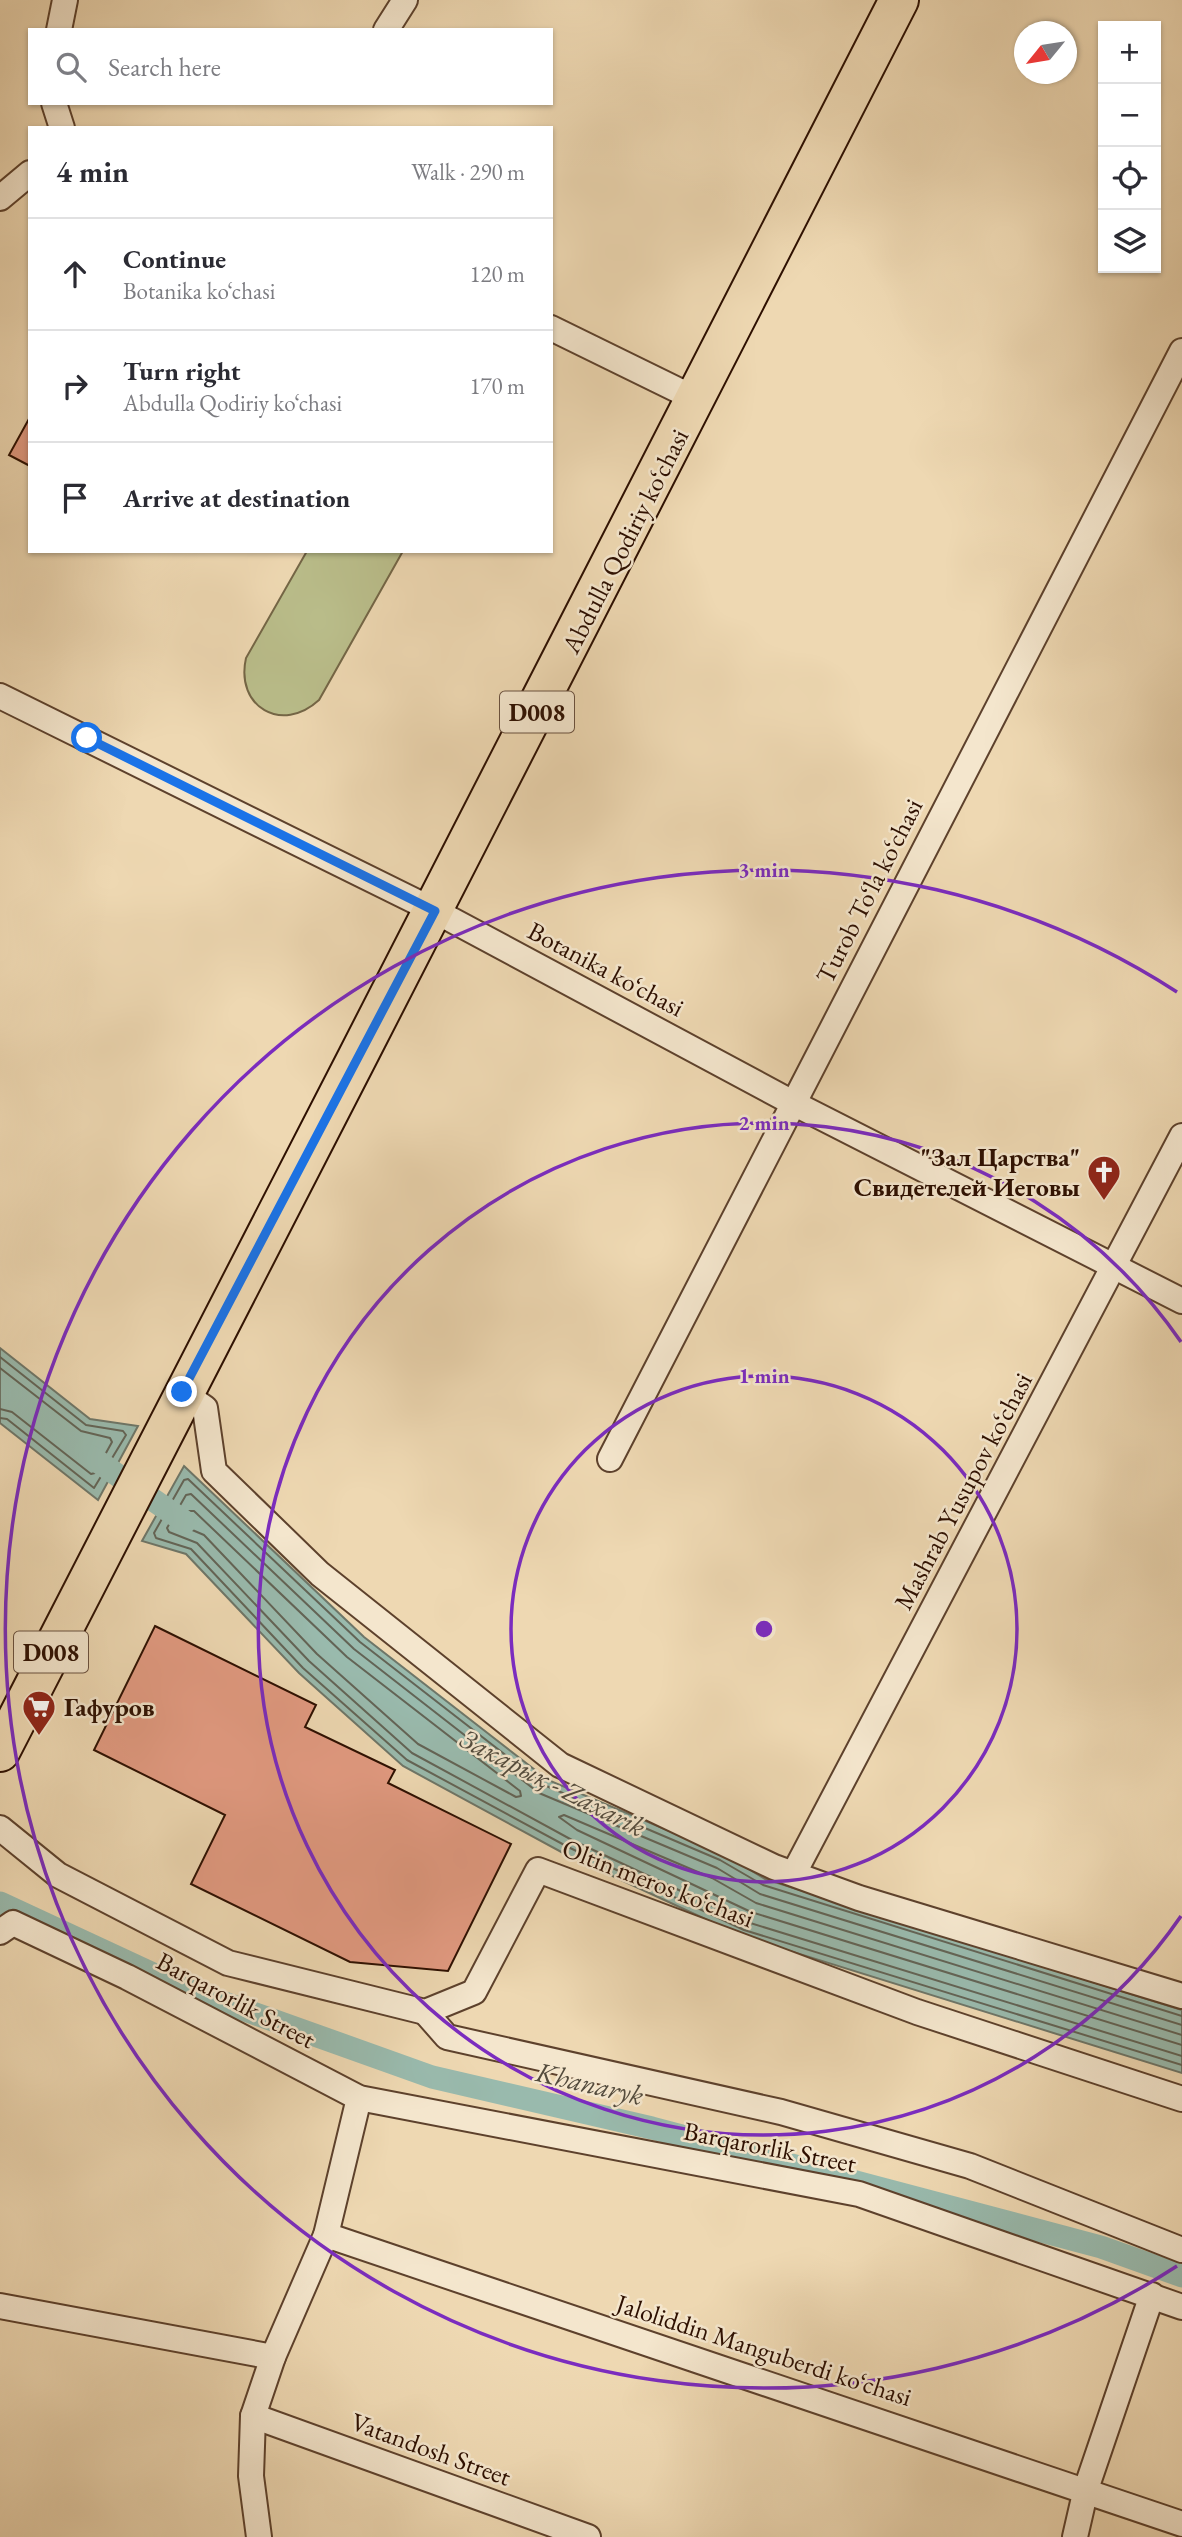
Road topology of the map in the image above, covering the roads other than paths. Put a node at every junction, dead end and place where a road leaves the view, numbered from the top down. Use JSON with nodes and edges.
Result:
{"nodes":[{"id":1,"x":65,"y":0,"type":"edge"},
{"id":2,"x":405,"y":0,"type":"edge"},
{"id":3,"x":898,"y":0,"type":"edge"},
{"id":4,"x":59,"y":28,"type":"edge"},
{"id":5,"x":387,"y":28,"type":"edge"},
{"id":6,"x":55,"y":105,"type":"edge"},
{"id":7,"x":61,"y":126,"type":"edge"},
{"id":8,"x":28,"y":175,"type":"edge"},
{"id":9,"x":0,"y":198,"type":"edge"},
{"id":10,"x":553,"y":329,"type":"edge"},
{"id":11,"x":1182,"y":351,"type":"edge"},
{"id":12,"x":698,"y":400,"type":"junction"},
{"id":13,"x":0,"y":696,"type":"edge"},
{"id":14,"x":435,"y":911,"type":"junction"},
{"id":15,"x":793,"y":1103,"type":"junction"},
{"id":16,"x":1182,"y":1136,"type":"edge"},
{"id":17,"x":1115,"y":1268,"type":"junction"},
{"id":18,"x":1182,"y":1301,"type":"edge"},
{"id":19,"x":175,"y":1406,"type":"junction"},
{"id":20,"x":610,"y":1459,"type":"dead end"},
{"id":21,"x":0,"y":1752,"type":"edge"},
{"id":22,"x":0,"y":1828,"type":"edge"},
{"id":23,"x":794,"y":1873,"type":"junction"},
{"id":24,"x":0,"y":1932,"type":"edge"},
{"id":25,"x":1182,"y":1996,"type":"edge"},
{"id":26,"x":425,"y":2012,"type":"junction"},
{"id":27,"x":359,"y":2098,"type":"junction"},
{"id":28,"x":1182,"y":2099,"type":"edge"},
{"id":29,"x":326,"y":2235,"type":"junction"},
{"id":30,"x":1182,"y":2250,"type":"edge"},
{"id":31,"x":1152,"y":2295,"type":"junction"},
{"id":32,"x":0,"y":2306,"type":"edge"},
{"id":33,"x":1182,"y":2307,"type":"edge"},
{"id":34,"x":273,"y":2357,"type":"junction"},
{"id":35,"x":253,"y":2416,"type":"junction"},
{"id":36,"x":1086,"y":2489,"type":"junction"},
{"id":37,"x":1182,"y":2524,"type":"edge"},
{"id":38,"x":259,"y":2537,"type":"edge"},
{"id":39,"x":588,"y":2537,"type":"edge"},
{"id":40,"x":1075,"y":2537,"type":"edge"}],
"edges":[{"from":1,"to":4,"type":"street"},
{"from":2,"to":5,"type":"street"},
{"from":3,"to":12,"type":"main road","name":"Abdulla Qodiriy ko‘chasi","number":"D008"},
{"from":6,"to":7,"type":"street"},
{"from":8,"to":9,"type":"street"},
{"from":10,"to":12,"type":"street"},
{"from":11,"to":15,"type":"street","name":"Turob To‘la ko‘chasi"},
{"from":12,"to":14,"type":"main road","name":"Abdulla Qodiriy ko‘chasi","number":"D008"},
{"from":13,"to":14,"type":"street","name":"Botanika ko‘chasi"},
{"from":14,"to":15,"type":"street","name":"Botanika ko‘chasi"},
{"from":14,"to":19,"type":"main road","name":"Abdulla Qodiriy ko‘chasi","number":"D008"},
{"from":15,"to":17,"type":"street","name":"Botanika ko‘chasi"},
{"from":15,"to":20,"type":"street","name":"Turob To‘la ko‘chasi"},
{"from":16,"to":17,"type":"street","name":"Mashrab Yusupov ko‘chasi"},
{"from":17,"to":18,"type":"street","name":"Botanika ko‘chasi"},
{"from":17,"to":23,"type":"street","name":"Mashrab Yusupov ko‘chasi"},
{"from":19,"to":21,"type":"main road","name":"Abdulla Qodiriy ko‘chasi","number":"D008"},
{"from":19,"to":23,"type":"street"},
{"from":22,"to":26,"type":"street"},
{"from":23,"to":25,"type":"street"},
{"from":24,"to":27,"type":"street","name":"Barqarorlik Street"},
{"from":26,"to":28,"type":"street","name":"Oltin meros ko‘chasi"},
{"from":26,"to":30,"type":"street"},
{"from":27,"to":29,"type":"street"},
{"from":27,"to":31,"type":"street","name":"Barqarorlik Street"},
{"from":29,"to":34,"type":"street"},
{"from":29,"to":36,"type":"street","name":"Jaloliddin Manguberdi ko‘chasi"},
{"from":31,"to":33,"type":"street","name":"Barqarorlik Street"},
{"from":31,"to":36,"type":"street"},
{"from":32,"to":34,"type":"street"},
{"from":34,"to":35,"type":"street"},
{"from":35,"to":38,"type":"street"},
{"from":35,"to":39,"type":"street","name":"Vatandosh Street"},
{"from":36,"to":37,"type":"street","name":"Jaloliddin Manguberdi ko‘chasi"},
{"from":36,"to":40,"type":"street"}]}
